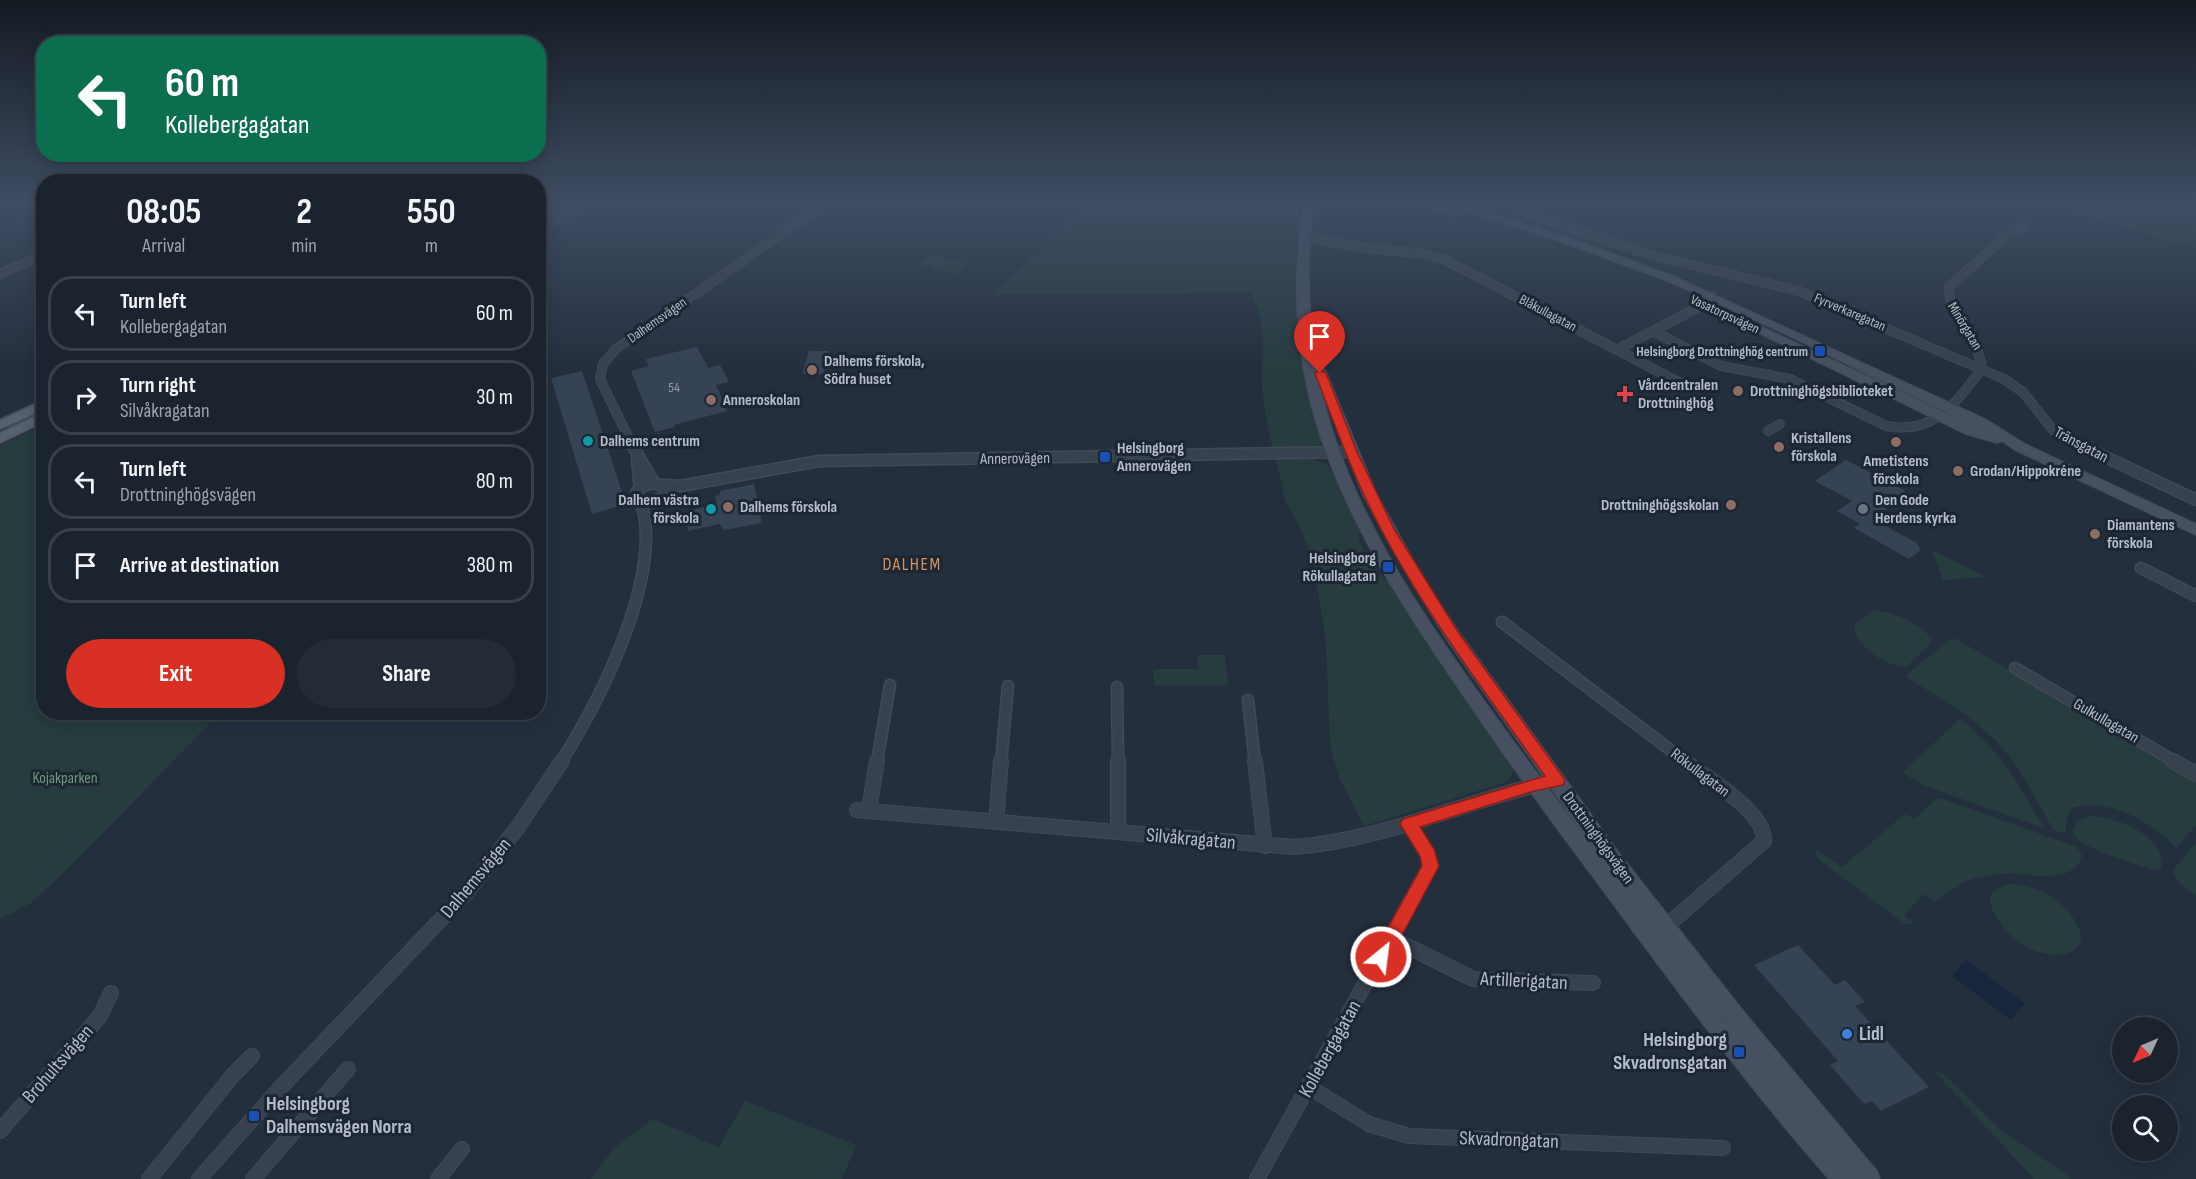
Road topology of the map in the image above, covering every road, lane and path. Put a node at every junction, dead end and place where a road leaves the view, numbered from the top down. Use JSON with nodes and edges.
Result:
{"nodes":[{"id":1,"x":36,"y":258,"type":"edge"},
{"id":2,"x":748,"y":258,"type":"edge"},
{"id":3,"x":1304,"y":258,"type":"edge"},
{"id":4,"x":1440,"y":258,"type":"edge"},
{"id":5,"x":1594,"y":258,"type":"edge"},
{"id":6,"x":1615,"y":258,"type":"edge"},
{"id":7,"x":1665,"y":258,"type":"edge"},
{"id":8,"x":1981,"y":258,"type":"edge"},
{"id":9,"x":0,"y":274,"type":"edge"},
{"id":10,"x":1708,"y":300,"type":"junction"},
{"id":11,"x":1653,"y":331,"type":"junction"},
{"id":12,"x":1618,"y":349,"type":"junction"},
{"id":13,"x":1982,"y":369,"type":"junction"},
{"id":14,"x":1684,"y":385,"type":"dead end"},
{"id":15,"x":36,"y":408,"type":"edge"},
{"id":16,"x":1946,"y":412,"type":"junction"},
{"id":17,"x":36,"y":420,"type":"edge"},
{"id":18,"x":1780,"y":424,"type":"dead end"},
{"id":19,"x":0,"y":425,"type":"edge"},
{"id":20,"x":1768,"y":431,"type":"dead end"},
{"id":21,"x":0,"y":437,"type":"edge"},
{"id":22,"x":1342,"y":452,"type":"junction"},
{"id":23,"x":637,"y":455,"type":"junction"},
{"id":24,"x":662,"y":487,"type":"junction"},
{"id":25,"x":640,"y":488,"type":"junction"},
{"id":26,"x":2196,"y":500,"type":"edge"},
{"id":27,"x":656,"y":501,"type":"junction"},
{"id":28,"x":640,"y":502,"type":"junction"},
{"id":29,"x":646,"y":516,"type":"junction"},
{"id":30,"x":2196,"y":532,"type":"edge"},
{"id":31,"x":2141,"y":568,"type":"dead end"},
{"id":32,"x":2196,"y":596,"type":"edge"},
{"id":33,"x":1502,"y":622,"type":"dead end"},
{"id":34,"x":2015,"y":668,"type":"dead end"},
{"id":35,"x":890,"y":685,"type":"dead end"},
{"id":36,"x":1008,"y":686,"type":"dead end"},
{"id":37,"x":1117,"y":687,"type":"dead end"},
{"id":38,"x":1248,"y":700,"type":"dead end"},
{"id":39,"x":2196,"y":774,"type":"edge"},
{"id":40,"x":1557,"y":780,"type":"junction"},
{"id":41,"x":1534,"y":785,"type":"junction"},
{"id":42,"x":996,"y":822,"type":"junction"},
{"id":43,"x":1409,"y":824,"type":"junction"},
{"id":44,"x":1118,"y":832,"type":"junction"},
{"id":45,"x":1265,"y":846,"type":"junction"},
{"id":46,"x":1657,"y":933,"type":"junction"},
{"id":47,"x":1391,"y":938,"type":"junction"},
{"id":48,"x":1593,"y":983,"type":"dead end"},
{"id":49,"x":111,"y":993,"type":"dead end"},
{"id":50,"x":252,"y":1056,"type":"dead end"},
{"id":51,"x":348,"y":1069,"type":"dead end"},
{"id":52,"x":1309,"y":1087,"type":"junction"},
{"id":53,"x":0,"y":1131,"type":"edge"},
{"id":54,"x":1723,"y":1148,"type":"dead end"},
{"id":55,"x":462,"y":1149,"type":"dead end"},
{"id":56,"x":149,"y":1179,"type":"edge"},
{"id":57,"x":199,"y":1179,"type":"edge"},
{"id":58,"x":253,"y":1179,"type":"edge"},
{"id":59,"x":438,"y":1179,"type":"edge"},
{"id":60,"x":1257,"y":1179,"type":"edge"},
{"id":61,"x":1844,"y":1179,"type":"edge"},
{"id":62,"x":1869,"y":1179,"type":"edge"}],
"edges":[{"from":1,"to":9,"type":"street"},
{"from":2,"to":23,"type":"street","name":"Dalhemsvägen"},
{"from":3,"to":22,"type":"street","name":"Drottninghögsvägen"},
{"from":4,"to":12,"type":"street","name":"Blåkullagatan"},
{"from":5,"to":10,"type":"street","name":"Vasatorpsvägen"},
{"from":6,"to":10,"type":"street","name":"Vasatorpsvägen"},
{"from":7,"to":13,"type":"street","name":"Fyrverkaregatan"},
{"from":8,"to":13,"type":"street","name":"Minörgatan"},
{"from":10,"to":11,"type":"street"},
{"from":10,"to":16,"type":"street","name":"Vasatorpsvägen"},
{"from":11,"to":12,"type":"street"},
{"from":11,"to":16,"type":"street"},
{"from":12,"to":14,"type":"street","name":"Blåkullagatan"},
{"from":13,"to":16,"type":"street","name":"Minörgatan"},
{"from":13,"to":26,"type":"street","name":"Tränsgatan"},
{"from":15,"to":19,"type":"main road"},
{"from":16,"to":30,"type":"street","name":"Vasatorpsvägen"},
{"from":17,"to":21,"type":"main road"},
{"from":18,"to":20,"type":"street"},
{"from":22,"to":24,"type":"street","name":"Annerovägen"},
{"from":22,"to":40,"type":"street","name":"Drottninghögsvägen"},
{"from":22,"to":41,"type":"street","name":"Drottninghögsvägen"},
{"from":23,"to":24,"type":"street","name":"Dalhemsvägen"},
{"from":23,"to":25,"type":"street","name":"Dalhemsvägen"},
{"from":24,"to":25,"type":"street"},
{"from":24,"to":27,"type":"street"},
{"from":25,"to":28,"type":"street","name":"Dalhemsvägen"},
{"from":27,"to":28,"type":"street"},
{"from":27,"to":29,"type":"street"},
{"from":28,"to":29,"type":"street","name":"Dalhemsvägen"},
{"from":29,"to":57,"type":"street","name":"Dalhemsvägen"},
{"from":31,"to":32,"type":"street"},
{"from":33,"to":46,"type":"street","name":"Rökullagatan"},
{"from":34,"to":39,"type":"street","name":"Gulkullagatan"},
{"from":35,"to":42,"type":"street","name":"Silvåkragatan"},
{"from":36,"to":42,"type":"street"},
{"from":37,"to":44,"type":"street"},
{"from":38,"to":45,"type":"street"},
{"from":40,"to":41,"type":"street","name":"Silvåkragatan"},
{"from":40,"to":46,"type":"street","name":"Drottninghögsvägen"},
{"from":41,"to":43,"type":"street","name":"Silvåkragatan"},
{"from":41,"to":46,"type":"street","name":"Drottninghögsvägen"},
{"from":42,"to":44,"type":"street","name":"Silvåkragatan"},
{"from":43,"to":45,"type":"street","name":"Silvåkragatan"},
{"from":43,"to":47,"type":"street","name":"Kollebergagatan"},
{"from":44,"to":45,"type":"street","name":"Silvåkragatan"},
{"from":46,"to":61,"type":"street","name":"Drottninghögsvägen"},
{"from":46,"to":62,"type":"street","name":"Drottninghögsvägen"},
{"from":47,"to":48,"type":"street","name":"Artillerigatan"},
{"from":47,"to":52,"type":"street","name":"Kollebergagatan"},
{"from":49,"to":53,"type":"street","name":"Brohultsvägen"},
{"from":50,"to":56,"type":"street"},
{"from":51,"to":58,"type":"street"},
{"from":52,"to":54,"type":"street","name":"Skvadrongatan"},
{"from":52,"to":60,"type":"street","name":"Kollebergagatan"},
{"from":55,"to":59,"type":"street"}]}
